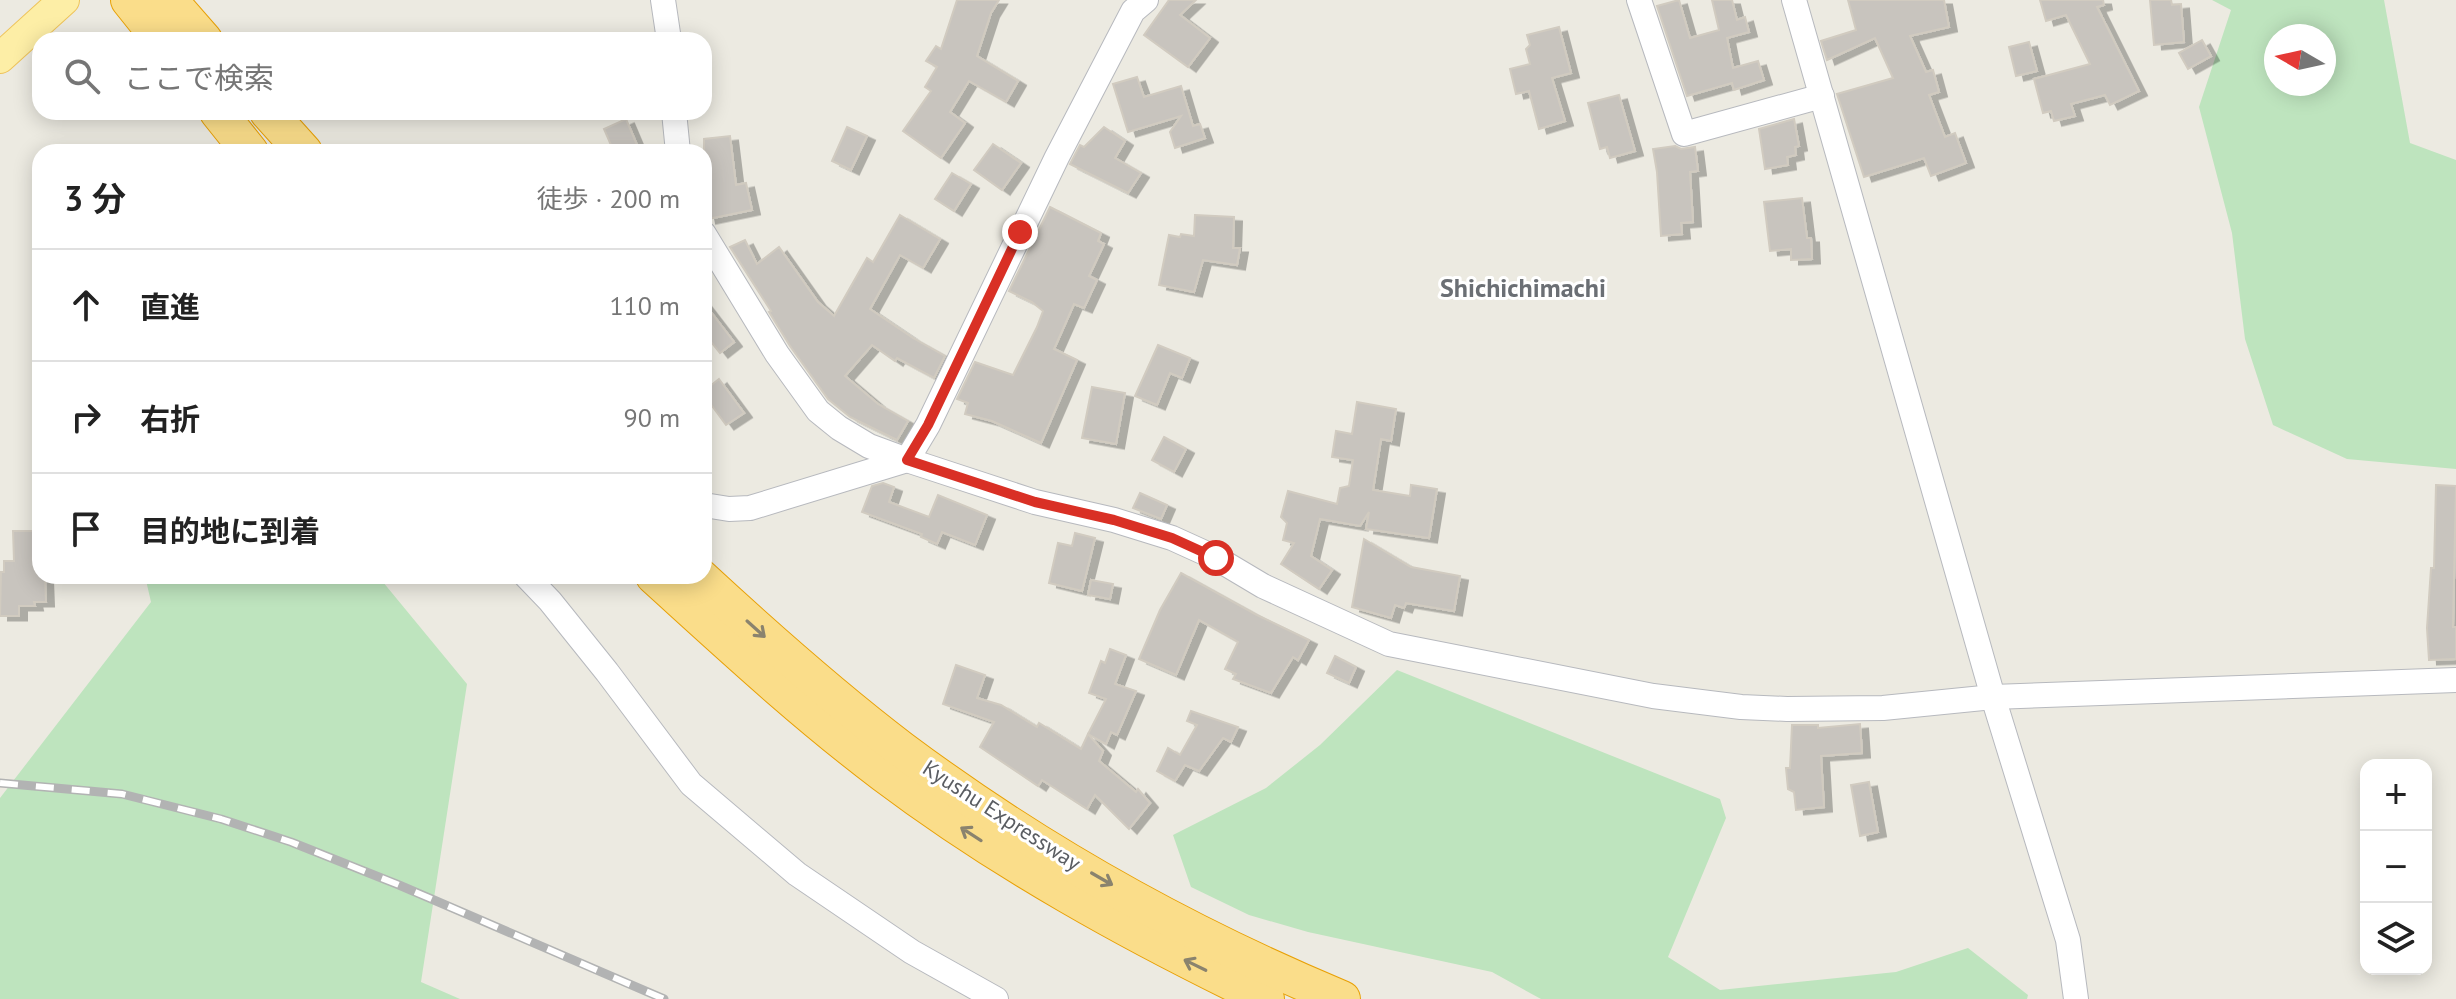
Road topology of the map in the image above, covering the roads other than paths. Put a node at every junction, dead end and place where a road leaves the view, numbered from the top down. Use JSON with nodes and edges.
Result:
{"nodes":[{"id":1,"x":64,"y":0,"type":"edge"},
{"id":2,"x":169,"y":0,"type":"edge"},
{"id":3,"x":663,"y":0,"type":"edge"},
{"id":4,"x":1146,"y":0,"type":"edge"},
{"id":5,"x":1639,"y":0,"type":"edge"},
{"id":6,"x":1794,"y":0,"type":"edge"},
{"id":7,"x":130,"y":2,"type":"edge"},
{"id":8,"x":154,"y":32,"type":"edge"},
{"id":9,"x":197,"y":32,"type":"edge"},
{"id":10,"x":668,"y":32,"type":"edge"},
{"id":11,"x":0,"y":58,"type":"edge"},
{"id":12,"x":1822,"y":96,"type":"junction"},
{"id":13,"x":224,"y":120,"type":"edge"},
{"id":14,"x":275,"y":120,"type":"edge"},
{"id":15,"x":675,"y":120,"type":"edge"},
{"id":16,"x":244,"y":144,"type":"edge"},
{"id":17,"x":297,"y":144,"type":"edge"},
{"id":18,"x":677,"y":144,"type":"edge"},
{"id":19,"x":712,"y":247,"type":"edge"},
{"id":20,"x":907,"y":460,"type":"junction"},
{"id":21,"x":712,"y":506,"type":"edge"},
{"id":22,"x":533,"y":584,"type":"edge"},
{"id":23,"x":663,"y":584,"type":"edge"},
{"id":24,"x":708,"y":584,"type":"edge"},
{"id":25,"x":2456,"y":680,"type":"edge"},
{"id":26,"x":1993,"y":697,"type":"junction"},
{"id":27,"x":996,"y":999,"type":"edge"},
{"id":28,"x":1266,"y":999,"type":"edge"},
{"id":29,"x":1342,"y":999,"type":"edge"},
{"id":30,"x":2076,"y":999,"type":"edge"}],
"edges":[{"from":1,"to":11,"type":"main road"},
{"from":2,"to":9,"type":"highway"},
{"from":3,"to":10,"type":"street"},
{"from":4,"to":20,"type":"street"},
{"from":5,"to":12,"type":"street"},
{"from":6,"to":12,"type":"street"},
{"from":7,"to":8,"type":"highway"},
{"from":12,"to":26,"type":"street"},
{"from":13,"to":16,"type":"highway"},
{"from":14,"to":17,"type":"highway"},
{"from":15,"to":18,"type":"street"},
{"from":19,"to":20,"type":"street"},
{"from":20,"to":21,"type":"street"},
{"from":20,"to":26,"type":"street"},
{"from":22,"to":27,"type":"street"},
{"from":28,"to":23,"type":"highway","name":"Kyushu Expressway","one_way":true},
{"from":24,"to":29,"type":"highway","name":"Kyushu Expressway","one_way":true},
{"from":25,"to":26,"type":"street"},
{"from":26,"to":30,"type":"street"}]}
